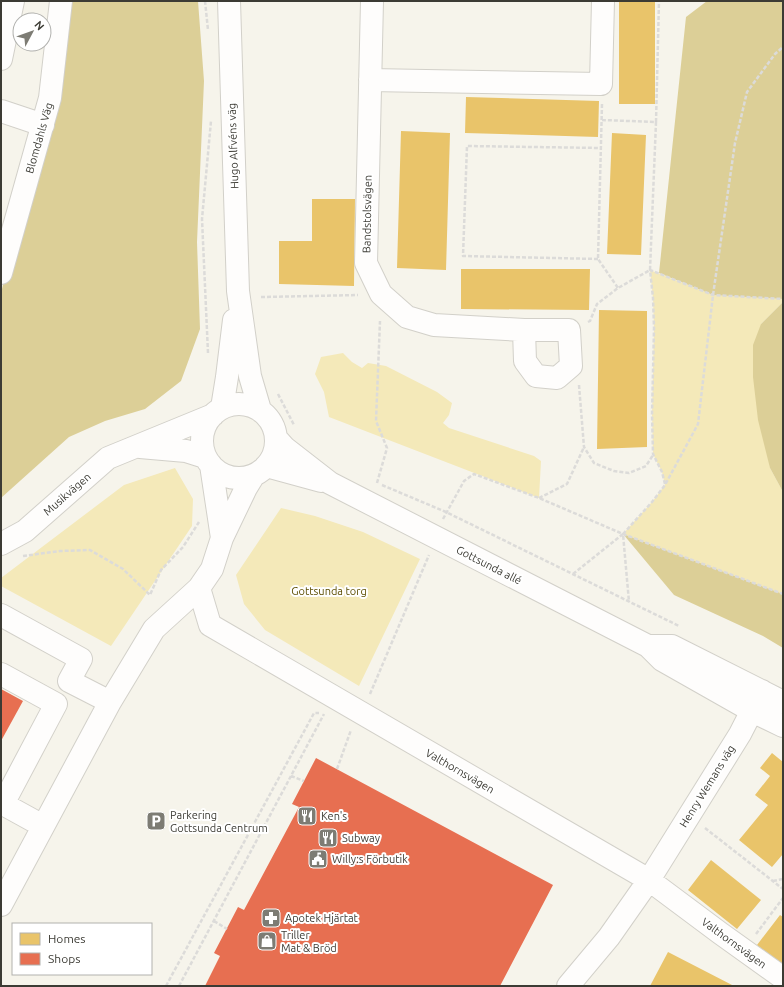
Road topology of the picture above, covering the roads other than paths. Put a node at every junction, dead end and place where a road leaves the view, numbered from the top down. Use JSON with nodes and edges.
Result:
{"nodes":[{"id":1,"x":13,"y":1,"type":"edge"},
{"id":2,"x":61,"y":1,"type":"edge"},
{"id":3,"x":229,"y":1,"type":"edge"},
{"id":4,"x":372,"y":1,"type":"edge"},
{"id":5,"x":603,"y":1,"type":"edge"},
{"id":6,"x":1,"y":59,"type":"edge"},
{"id":7,"x":365,"y":76,"type":"junction"},
{"id":8,"x":1,"y":111,"type":"edge"},
{"id":9,"x":43,"y":125,"type":"junction"},
{"id":10,"x":1,"y":273,"type":"edge"},
{"id":11,"x":238,"y":291,"type":"junction"},
{"id":12,"x":524,"y":330,"type":"junction"},
{"id":13,"x":260,"y":410,"type":"junction"},
{"id":14,"x":217,"y":411,"type":"junction"},
{"id":15,"x":276,"y":438,"type":"junction"},
{"id":16,"x":135,"y":447,"type":"junction"},
{"id":17,"x":208,"y":461,"type":"junction"},
{"id":18,"x":260,"y":471,"type":"junction"},
{"id":19,"x":330,"y":483,"type":"junction"},
{"id":20,"x":222,"y":538,"type":"junction"},
{"id":21,"x":1,"y":544,"type":"edge"},
{"id":22,"x":199,"y":588,"type":"junction"},
{"id":23,"x":1,"y":615,"type":"edge"},
{"id":24,"x":648,"y":646,"type":"junction"},
{"id":25,"x":1,"y":674,"type":"edge"},
{"id":26,"x":69,"y":681,"type":"junction"},
{"id":27,"x":762,"y":691,"type":"junction"},
{"id":28,"x":110,"y":702,"type":"junction"},
{"id":29,"x":783,"y":702,"type":"edge"},
{"id":30,"x":56,"y":704,"type":"junction"},
{"id":31,"x":752,"y":711,"type":"junction"},
{"id":32,"x":783,"y":726,"type":"edge"},
{"id":33,"x":43,"y":826,"type":"junction"},
{"id":34,"x":649,"y":880,"type":"junction"},
{"id":35,"x":1,"y":905,"type":"edge"},
{"id":36,"x":783,"y":978,"type":"edge"},
{"id":37,"x":568,"y":986,"type":"edge"}],
"edges":[{"from":1,"to":6,"type":"street"},
{"from":2,"to":9,"type":"street","name":"Blomdahls Väg"},
{"from":3,"to":11,"type":"street","name":"Hugo Alfvéns väg"},
{"from":4,"to":7,"type":"street","name":"Bandstolsvägen"},
{"from":5,"to":7,"type":"street"},
{"from":7,"to":12,"type":"street","name":"Bandstolsvägen"},
{"from":8,"to":9,"type":"street"},
{"from":9,"to":10,"type":"street","name":"Blomdahls Väg"},
{"from":11,"to":13,"type":"street","name":"Hugo Alfvéns väg"},
{"from":11,"to":14,"type":"street","name":"Hugo Alfvéns väg"},
{"from":12,"to":12,"type":"street","name":"Bandstolsvägen"},
{"from":13,"to":14,"type":"street"},
{"from":13,"to":15,"type":"street"},
{"from":14,"to":16,"type":"street","name":"Musikvägen"},
{"from":14,"to":17,"type":"street"},
{"from":15,"to":18,"type":"street"},
{"from":15,"to":19,"type":"street","name":"Gottsunda allé"},
{"from":16,"to":17,"type":"street","name":"Musikvägen"},
{"from":16,"to":21,"type":"street","name":"Musikvägen"},
{"from":17,"to":18,"type":"street"},
{"from":17,"to":20,"type":"street"},
{"from":18,"to":19,"type":"street","name":"Gottsunda allé"},
{"from":18,"to":20,"type":"street"},
{"from":19,"to":24,"type":"street","name":"Gottsunda allé"},
{"from":20,"to":22,"type":"street"},
{"from":22,"to":28,"type":"street"},
{"from":22,"to":34,"type":"street","name":"Valthornsvägen"},
{"from":23,"to":26,"type":"street"},
{"from":24,"to":27,"type":"street","name":"Gottsunda allé"},
{"from":24,"to":31,"type":"street","name":"Gottsunda allé"},
{"from":25,"to":30,"type":"street"},
{"from":26,"to":28,"type":"street"},
{"from":26,"to":30,"type":"street"},
{"from":27,"to":29,"type":"street","name":"Gottsunda allé"},
{"from":27,"to":31,"type":"street","name":"Henry Wemans väg"},
{"from":28,"to":33,"type":"street"},
{"from":30,"to":33,"type":"street"},
{"from":31,"to":32,"type":"street","name":"Gottsunda allé"},
{"from":31,"to":34,"type":"street","name":"Henry Wemans väg"},
{"from":33,"to":35,"type":"street"},
{"from":34,"to":36,"type":"street","name":"Valthornsvägen"},
{"from":34,"to":37,"type":"street","name":"Henry Wemans väg"}]}
